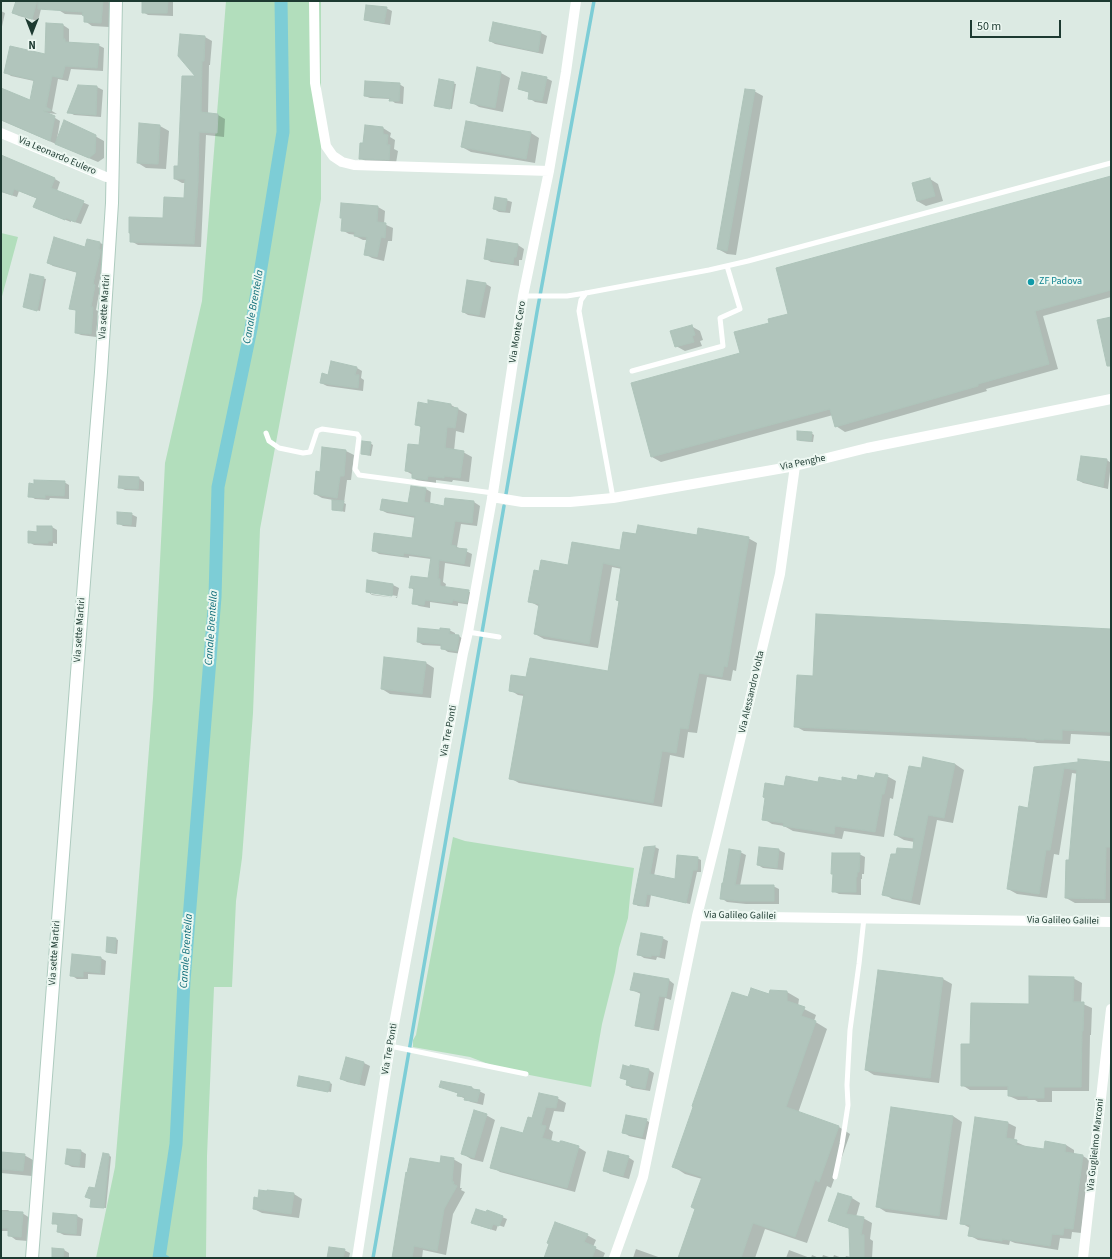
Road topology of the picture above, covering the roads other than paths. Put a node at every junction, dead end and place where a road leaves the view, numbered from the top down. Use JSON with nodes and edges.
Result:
{"nodes":[{"id":1,"x":116,"y":1,"type":"edge"},
{"id":2,"x":314,"y":1,"type":"edge"},
{"id":3,"x":576,"y":1,"type":"edge"},
{"id":4,"x":1,"y":133,"type":"edge"},
{"id":5,"x":1111,"y":163,"type":"edge"},
{"id":6,"x":549,"y":171,"type":"junction"},
{"id":7,"x":113,"y":177,"type":"junction"},
{"id":8,"x":727,"y":266,"type":"junction"},
{"id":9,"x":586,"y":293,"type":"junction"},
{"id":10,"x":527,"y":296,"type":"junction"},
{"id":11,"x":632,"y":371,"type":"dead end"},
{"id":12,"x":1111,"y":399,"type":"edge"},
{"id":13,"x":266,"y":433,"type":"dead end"},
{"id":14,"x":795,"y":466,"type":"junction"},
{"id":15,"x":493,"y":495,"type":"junction"},
{"id":16,"x":613,"y":498,"type":"junction"},
{"id":17,"x":468,"y":632,"type":"junction"},
{"id":18,"x":499,"y":637,"type":"dead end"},
{"id":19,"x":697,"y":916,"type":"junction"},
{"id":20,"x":864,"y":918,"type":"junction"},
{"id":21,"x":1111,"y":922,"type":"edge"},
{"id":22,"x":1111,"y":1009,"type":"edge"},
{"id":23,"x":390,"y":1046,"type":"junction"},
{"id":24,"x":526,"y":1074,"type":"dead end"},
{"id":25,"x":834,"y":1177,"type":"dead end"},
{"id":26,"x":32,"y":1258,"type":"edge"},
{"id":27,"x":357,"y":1258,"type":"edge"},
{"id":28,"x":614,"y":1258,"type":"edge"},
{"id":29,"x":1083,"y":1258,"type":"edge"}],
"edges":[{"from":1,"to":7,"type":"main road","name":"Via sette Martiri"},
{"from":2,"to":6,"type":"street"},
{"from":3,"to":6,"type":"street","name":"Via Monte Cero"},
{"from":4,"to":7,"type":"street","name":"Via Leonardo Eulero"},
{"from":5,"to":8,"type":"lane"},
{"from":6,"to":10,"type":"street","name":"Via Monte Cero"},
{"from":7,"to":26,"type":"main road","name":"Via sette Martiri"},
{"from":8,"to":9,"type":"lane"},
{"from":8,"to":11,"type":"lane"},
{"from":9,"to":10,"type":"lane"},
{"from":9,"to":16,"type":"lane"},
{"from":10,"to":15,"type":"street","name":"Via Monte Cero"},
{"from":12,"to":14,"type":"street","name":"Via Penghe"},
{"from":13,"to":15,"type":"lane"},
{"from":14,"to":16,"type":"street","name":"Via Penghe"},
{"from":14,"to":19,"type":"street","name":"Via Alessandro Volta"},
{"from":15,"to":16,"type":"street","name":"Via Penghe"},
{"from":15,"to":17,"type":"street","name":"Via Tre Ponti"},
{"from":17,"to":18,"type":"lane"},
{"from":17,"to":23,"type":"street","name":"Via Tre Ponti"},
{"from":19,"to":20,"type":"street","name":"Via Galileo Galilei"},
{"from":19,"to":28,"type":"street","name":"Via Galileo Galilei"},
{"from":20,"to":21,"type":"street","name":"Via Galileo Galilei"},
{"from":20,"to":25,"type":"lane"},
{"from":22,"to":29,"type":"street","name":"Via Guglielmo Marconi"},
{"from":23,"to":24,"type":"lane"},
{"from":23,"to":27,"type":"street","name":"Via Tre Ponti"}]}
